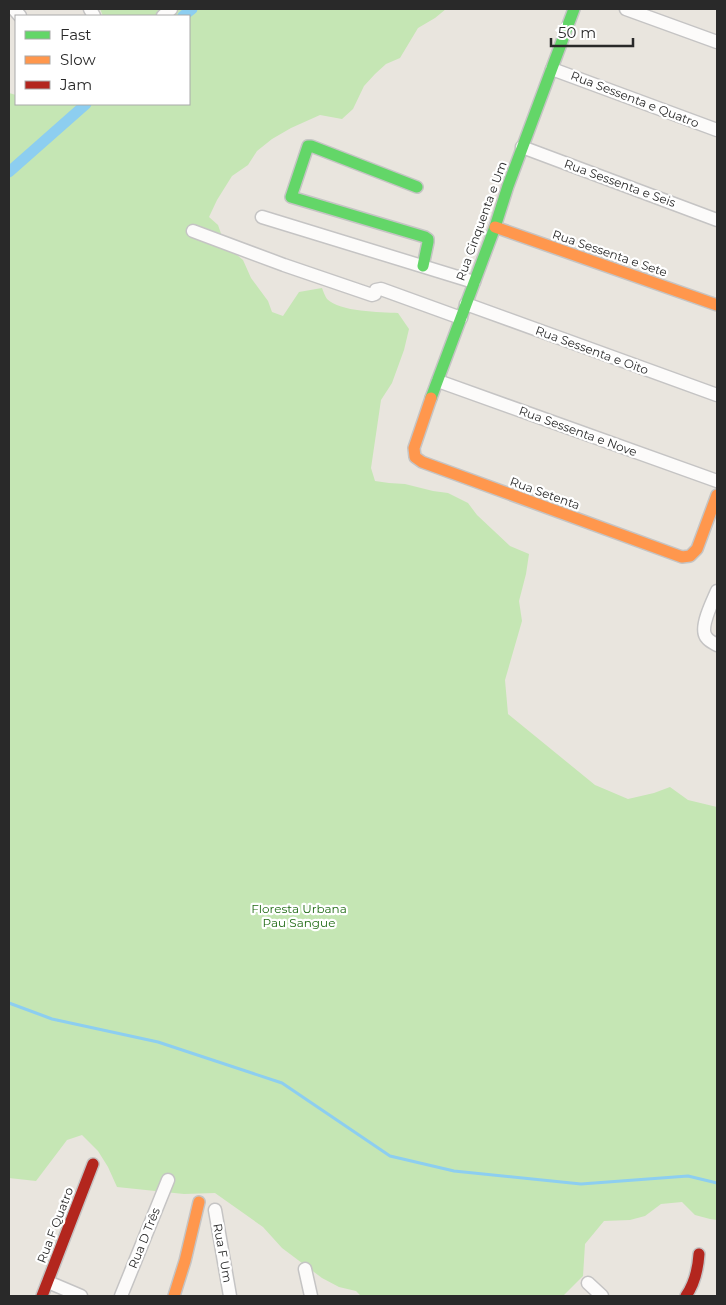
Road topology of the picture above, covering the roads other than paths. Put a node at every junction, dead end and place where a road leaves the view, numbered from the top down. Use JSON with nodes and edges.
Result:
{"nodes":[{"id":1,"x":574,"y":9,"type":"edge"},
{"id":2,"x":626,"y":9,"type":"edge"},
{"id":3,"x":717,"y":42,"type":"edge"},
{"id":4,"x":552,"y":68,"type":"junction"},
{"id":5,"x":717,"y":130,"type":"edge"},
{"id":6,"x":522,"y":147,"type":"junction"},
{"id":7,"x":416,"y":186,"type":"dead end"},
{"id":8,"x":262,"y":217,"type":"dead end"},
{"id":9,"x":717,"y":220,"type":"edge"},
{"id":10,"x":495,"y":227,"type":"junction"},
{"id":11,"x":193,"y":231,"type":"dead end"},
{"id":12,"x":423,"y":266,"type":"junction"},
{"id":13,"x":474,"y":282,"type":"junction"},
{"id":14,"x":466,"y":304,"type":"junction"},
{"id":15,"x":717,"y":305,"type":"edge"},
{"id":16,"x":461,"y":318,"type":"junction"},
{"id":17,"x":438,"y":381,"type":"junction"},
{"id":18,"x":717,"y":395,"type":"edge"},
{"id":19,"x":414,"y":442,"type":"joint"},
{"id":20,"x":717,"y":481,"type":"edge"},
{"id":21,"x":717,"y":495,"type":"edge"},
{"id":22,"x":717,"y":591,"type":"edge"},
{"id":23,"x":717,"y":645,"type":"edge"},
{"id":24,"x":93,"y":1164,"type":"dead end"},
{"id":25,"x":168,"y":1180,"type":"dead end"},
{"id":26,"x":198,"y":1202,"type":"dead end"},
{"id":27,"x":215,"y":1210,"type":"dead end"},
{"id":28,"x":699,"y":1254,"type":"dead end"},
{"id":29,"x":305,"y":1269,"type":"dead end"},
{"id":30,"x":48,"y":1282,"type":"junction"},
{"id":31,"x":588,"y":1283,"type":"dead end"},
{"id":32,"x":42,"y":1296,"type":"edge"},
{"id":33,"x":81,"y":1296,"type":"edge"},
{"id":34,"x":121,"y":1296,"type":"edge"},
{"id":35,"x":174,"y":1296,"type":"edge"},
{"id":36,"x":230,"y":1296,"type":"edge"},
{"id":37,"x":311,"y":1296,"type":"edge"},
{"id":38,"x":602,"y":1296,"type":"edge"},
{"id":39,"x":686,"y":1296,"type":"edge"}],
"edges":[{"from":1,"to":4,"type":"street","name":"Rua Cinquenta e Um"},
{"from":2,"to":3,"type":"street"},
{"from":4,"to":5,"type":"street","name":"Rua Sessenta e Quatro"},
{"from":4,"to":6,"type":"street","name":"Rua Cinquenta e Um"},
{"from":6,"to":9,"type":"street","name":"Rua Sessenta e Seis"},
{"from":6,"to":10,"type":"street","name":"Rua Cinquenta e Um"},
{"from":7,"to":12,"type":"street"},
{"from":8,"to":12,"type":"street"},
{"from":10,"to":13,"type":"street","name":"Rua Cinquenta e Um"},
{"from":10,"to":15,"type":"street","name":"Rua Sessenta e Sete"},
{"from":11,"to":16,"type":"street"},
{"from":12,"to":13,"type":"street"},
{"from":13,"to":14,"type":"street","name":"Rua Cinquenta e Um"},
{"from":14,"to":16,"type":"street","name":"Rua Cinquenta e Um"},
{"from":14,"to":18,"type":"street","name":"Rua Sessenta e Oito"},
{"from":16,"to":17,"type":"street","name":"Rua Cinquenta e Um"},
{"from":17,"to":19,"type":"street","name":"Rua Cinquenta e Um"},
{"from":17,"to":20,"type":"street","name":"Rua Sessenta e Nove"},
{"from":19,"to":21,"type":"street","name":"Rua Setenta"},
{"from":22,"to":23,"type":"street"},
{"from":24,"to":30,"type":"street","name":"Rua F Quatro"},
{"from":25,"to":34,"type":"street","name":"Rua D Três"},
{"from":26,"to":35,"type":"street"},
{"from":27,"to":36,"type":"street","name":"Rua F Um"},
{"from":28,"to":39,"type":"street"},
{"from":29,"to":37,"type":"street"},
{"from":30,"to":32,"type":"street","name":"Rua F Quatro"},
{"from":30,"to":33,"type":"street"},
{"from":31,"to":38,"type":"street"}]}
